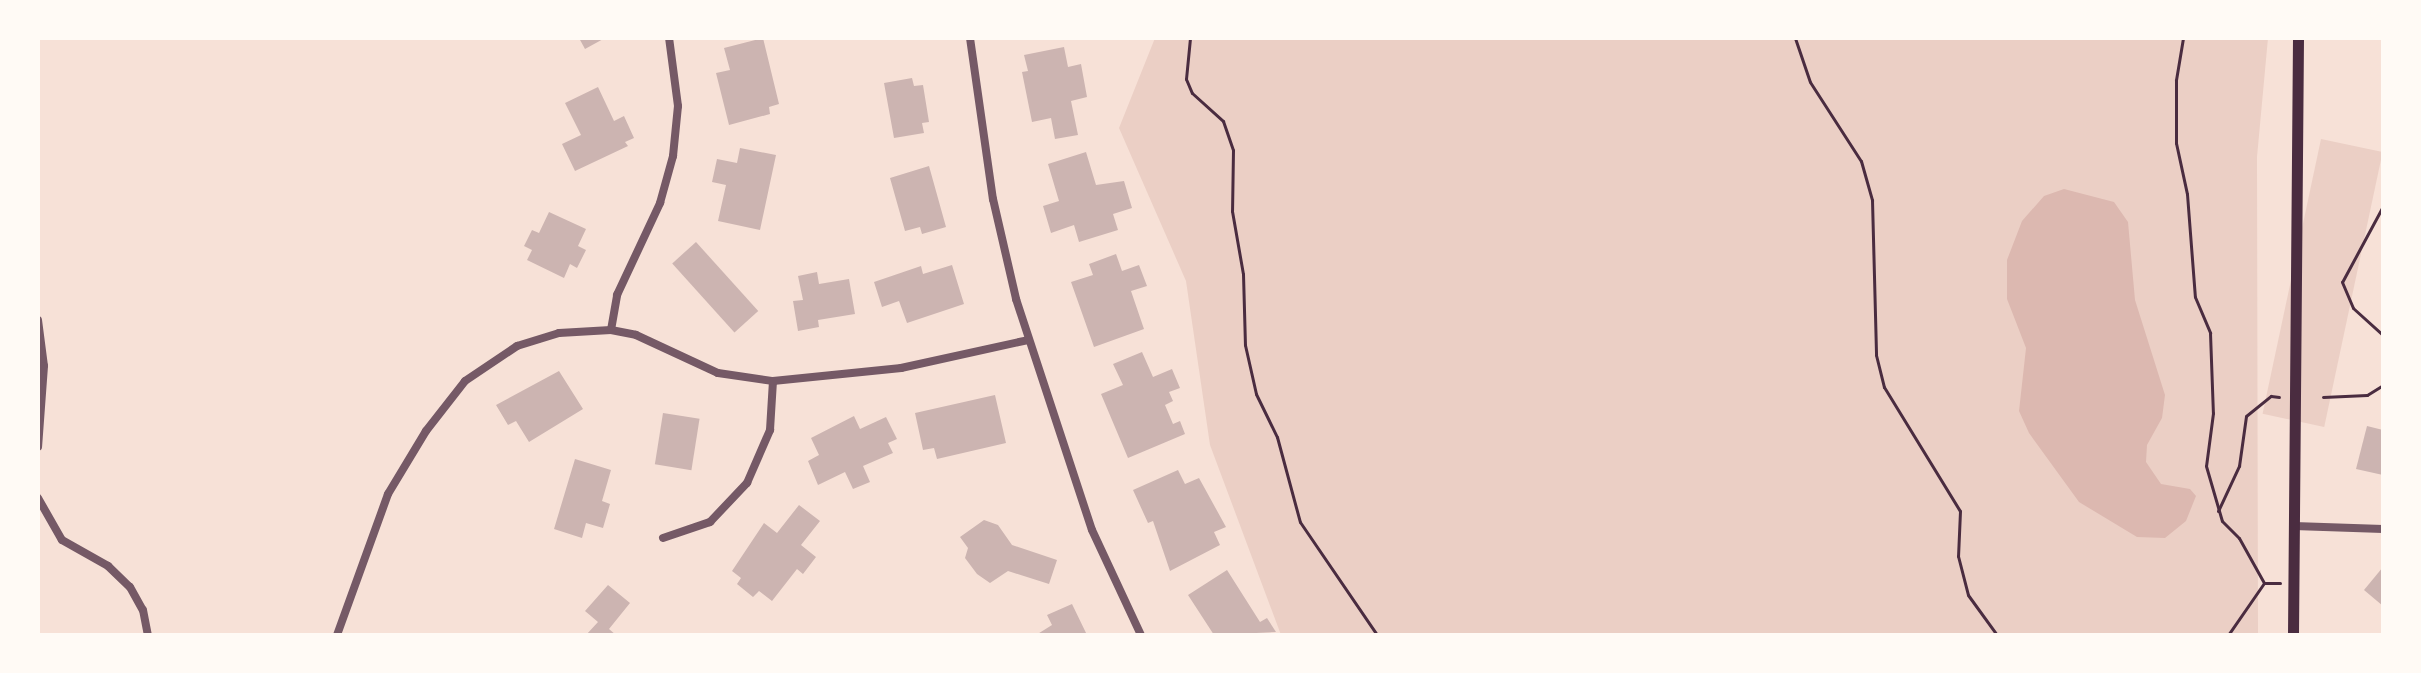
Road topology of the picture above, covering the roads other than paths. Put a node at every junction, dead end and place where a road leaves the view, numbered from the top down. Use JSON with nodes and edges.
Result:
{"nodes":[{"id":1,"x":669,"y":38,"type":"edge"},
{"id":2,"x":970,"y":38,"type":"edge"},
{"id":3,"x":2298,"y":38,"type":"edge"},
{"id":4,"x":38,"y":320,"type":"edge"},
{"id":5,"x":611,"y":330,"type":"junction"},
{"id":6,"x":1028,"y":340,"type":"junction"},
{"id":7,"x":773,"y":381,"type":"junction"},
{"id":8,"x":40,"y":397,"type":"edge"},
{"id":9,"x":38,"y":447,"type":"edge"},
{"id":10,"x":38,"y":498,"type":"edge"},
{"id":11,"x":2294,"y":526,"type":"junction"},
{"id":12,"x":2383,"y":529,"type":"edge"},
{"id":13,"x":663,"y":538,"type":"dead end"},
{"id":14,"x":148,"y":635,"type":"edge"},
{"id":15,"x":337,"y":635,"type":"edge"},
{"id":16,"x":1141,"y":635,"type":"edge"},
{"id":17,"x":2293,"y":635,"type":"edge"}],
"edges":[{"from":1,"to":5,"type":"street"},
{"from":2,"to":6,"type":"street"},
{"from":3,"to":11,"type":"main road"},
{"from":4,"to":8,"type":"street"},
{"from":5,"to":7,"type":"street"},
{"from":5,"to":15,"type":"street"},
{"from":6,"to":7,"type":"street"},
{"from":6,"to":16,"type":"street"},
{"from":7,"to":13,"type":"street"},
{"from":8,"to":9,"type":"street"},
{"from":10,"to":14,"type":"street"},
{"from":11,"to":12,"type":"street"},
{"from":11,"to":17,"type":"main road"}]}
